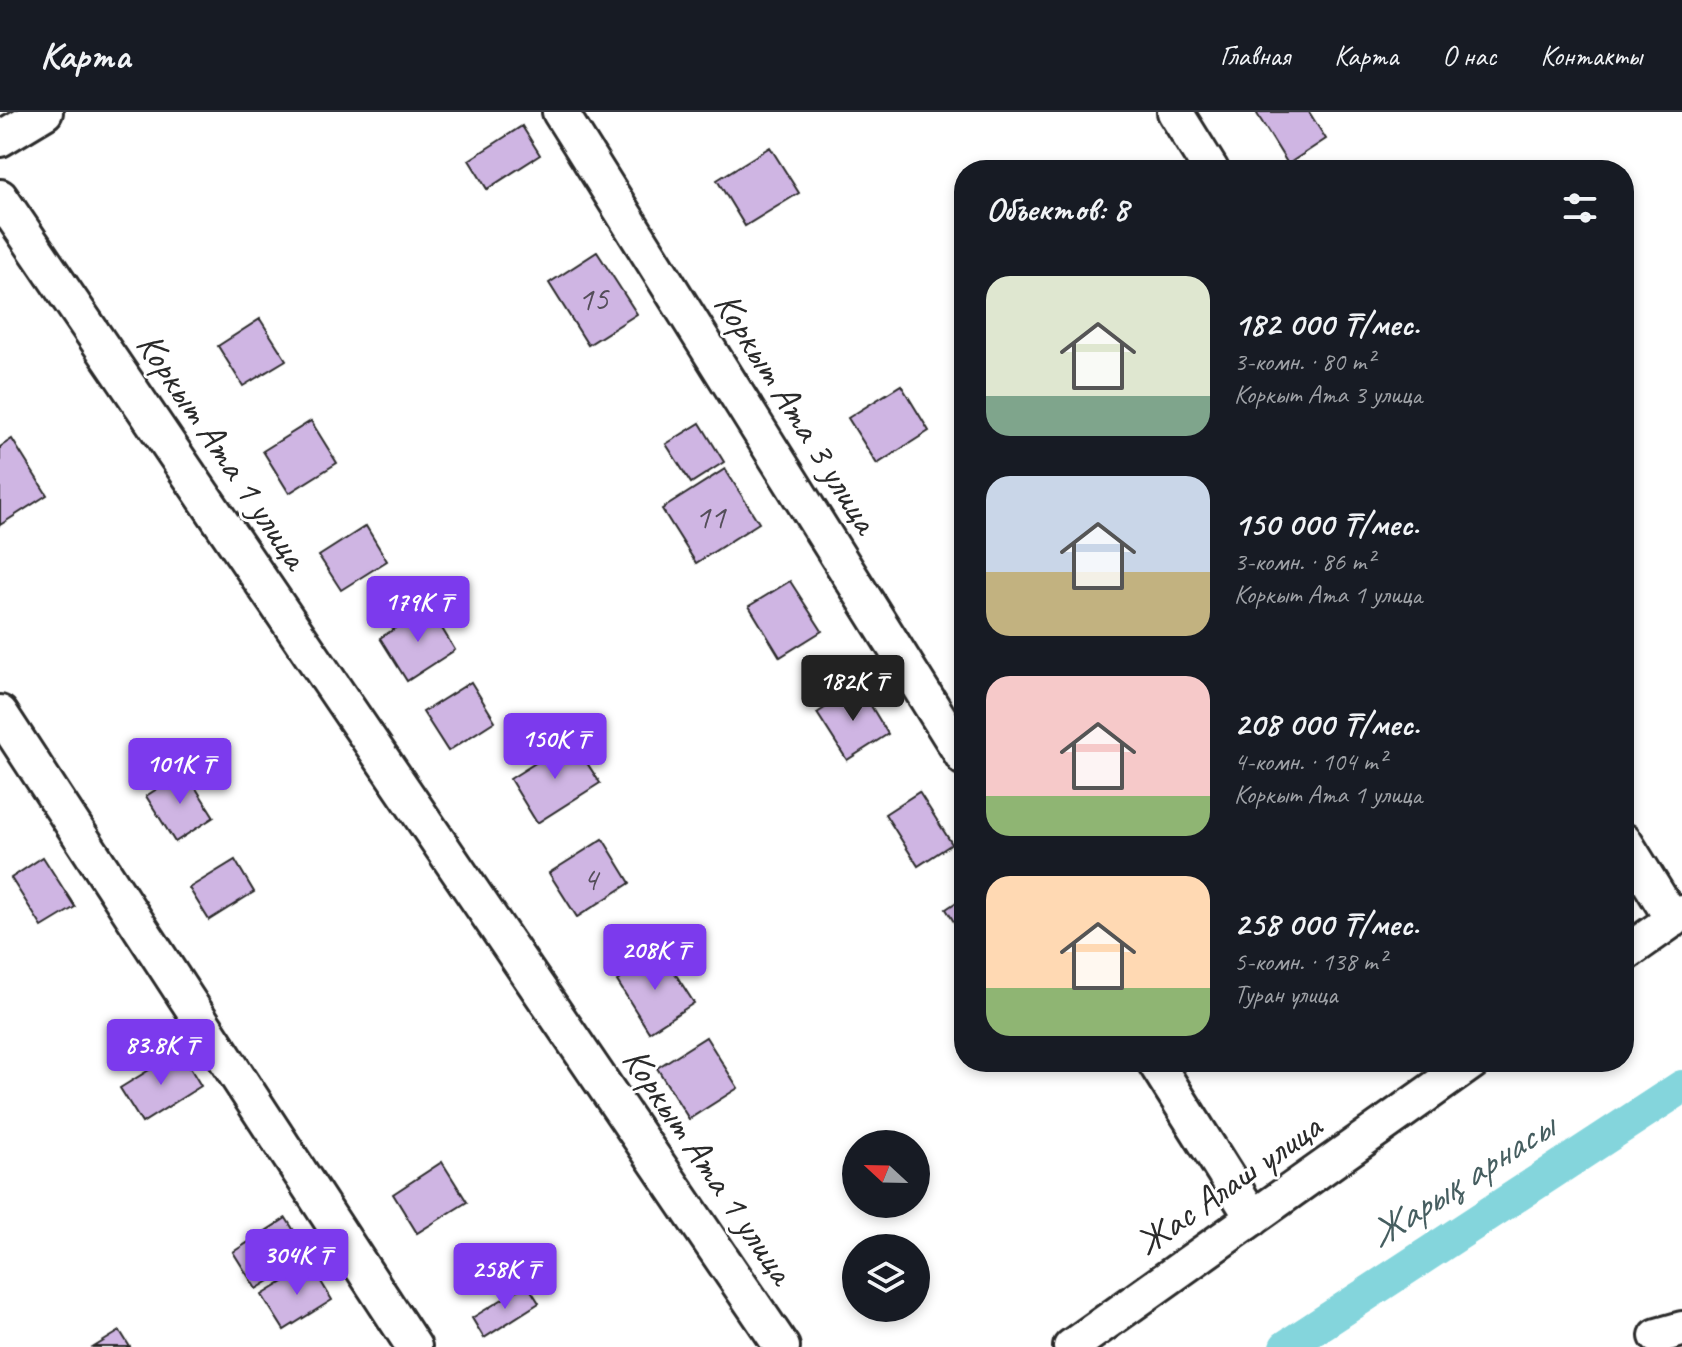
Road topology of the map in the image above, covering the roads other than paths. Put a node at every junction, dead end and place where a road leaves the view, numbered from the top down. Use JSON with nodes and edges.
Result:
{"nodes":[{"id":1,"x":45,"y":112,"type":"edge"},
{"id":2,"x":560,"y":112,"type":"edge"},
{"id":3,"x":1175,"y":112,"type":"edge"},
{"id":4,"x":0,"y":139,"type":"edge"},
{"id":5,"x":1205,"y":160,"type":"edge"},
{"id":6,"x":0,"y":197,"type":"edge"},
{"id":7,"x":0,"y":713,"type":"edge"},
{"id":8,"x":954,"y":742,"type":"edge"},
{"id":9,"x":1634,"y":855,"type":"edge"},
{"id":10,"x":1677,"y":916,"type":"edge"},
{"id":11,"x":1634,"y":947,"type":"edge"},
{"id":12,"x":1161,"y":1072,"type":"edge"},
{"id":13,"x":1458,"y":1072,"type":"edge"},
{"id":14,"x":1253,"y":1218,"type":"junction"},
{"id":15,"x":414,"y":1347,"type":"edge"},
{"id":16,"x":782,"y":1347,"type":"edge"},
{"id":17,"x":1071,"y":1347,"type":"edge"}],
"edges":[{"from":1,"to":4,"type":"street"},
{"from":2,"to":8,"type":"street","name":"Коркыт Ата 3 улица"},
{"from":3,"to":5,"type":"street"},
{"from":6,"to":16,"type":"street","name":"Коркыт Ата 1 улица"},
{"from":7,"to":15,"type":"street"},
{"from":9,"to":10,"type":"street"},
{"from":10,"to":11,"type":"street"},
{"from":12,"to":14,"type":"street"},
{"from":13,"to":14,"type":"street","name":"Жас Алаш улица"},
{"from":14,"to":17,"type":"street","name":"Жас Алаш улица"}]}
